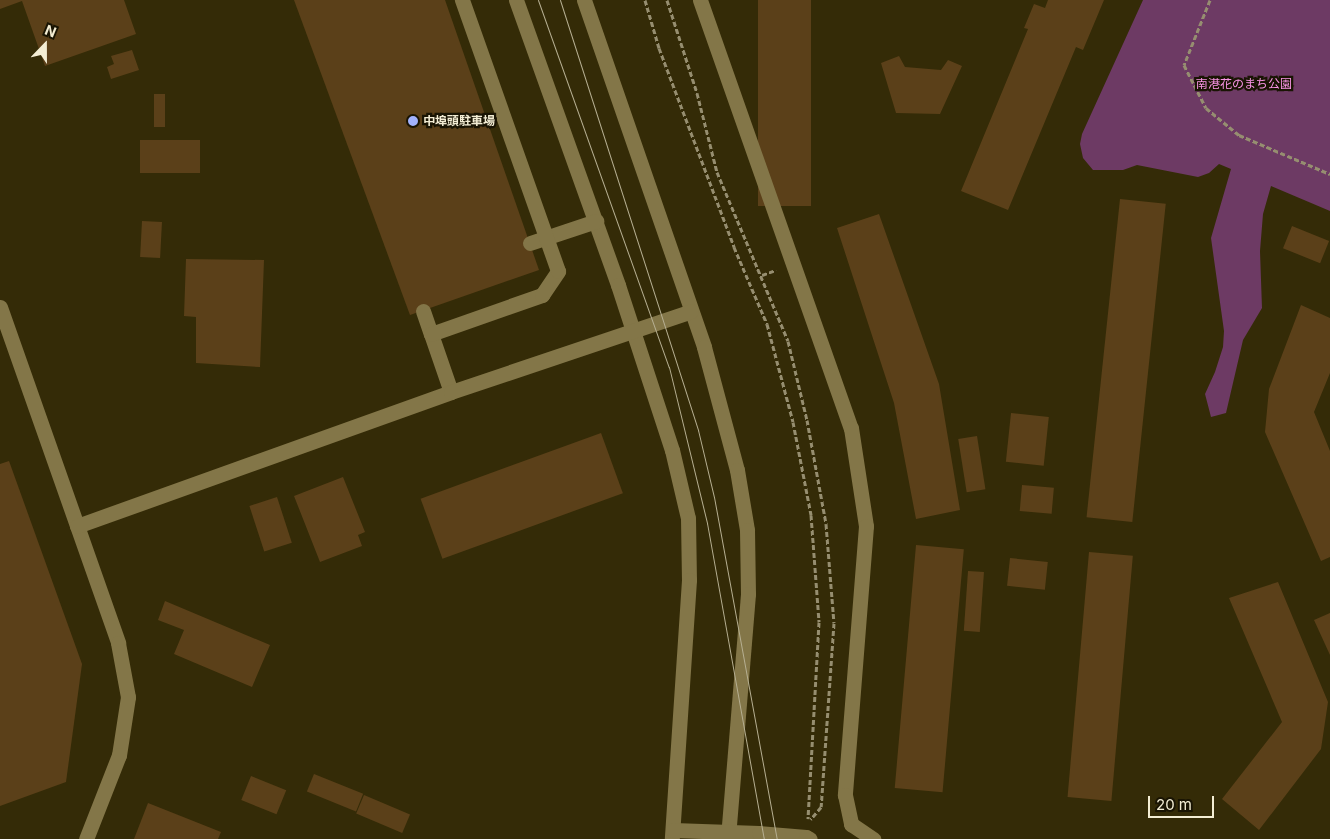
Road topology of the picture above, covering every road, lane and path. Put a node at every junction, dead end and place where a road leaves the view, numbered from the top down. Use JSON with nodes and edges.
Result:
{"nodes":[{"id":1,"x":462,"y":0,"type":"edge"},
{"id":2,"x":516,"y":0,"type":"edge"},
{"id":3,"x":584,"y":0,"type":"edge"},
{"id":4,"x":645,"y":0,"type":"edge"},
{"id":5,"x":667,"y":0,"type":"edge"},
{"id":6,"x":700,"y":0,"type":"edge"},
{"id":7,"x":1210,"y":0,"type":"edge"},
{"id":8,"x":1330,"y":174,"type":"edge"},
{"id":9,"x":596,"y":221,"type":"junction"},
{"id":10,"x":546,"y":237,"type":"junction"},
{"id":11,"x":530,"y":243,"type":"dead end"},
{"id":12,"x":0,"y":307,"type":"edge"},
{"id":13,"x":422,"y":310,"type":"dead end"},
{"id":14,"x":692,"y":311,"type":"junction"},
{"id":15,"x":632,"y":331,"type":"junction"},
{"id":16,"x":431,"y":334,"type":"junction"},
{"id":17,"x":451,"y":392,"type":"junction"},
{"id":18,"x":77,"y":526,"type":"junction"},
{"id":19,"x":673,"y":835,"type":"edge"},
{"id":20,"x":728,"y":835,"type":"edge"},
{"id":21,"x":86,"y":839,"type":"edge"},
{"id":22,"x":810,"y":839,"type":"edge"},
{"id":23,"x":873,"y":839,"type":"edge"}],
"edges":[{"from":1,"to":10,"type":"street"},
{"from":2,"to":9,"type":"street"},
{"from":3,"to":14,"type":"street"},
{"from":4,"to":5,"type":"path"},
{"from":6,"to":23,"type":"street"},
{"from":7,"to":8,"type":"path"},
{"from":9,"to":10,"type":"street"},
{"from":9,"to":15,"type":"street"},
{"from":10,"to":11,"type":"street"},
{"from":10,"to":16,"type":"street"},
{"from":12,"to":18,"type":"street"},
{"from":13,"to":16,"type":"street"},
{"from":14,"to":15,"type":"street"},
{"from":14,"to":20,"type":"street"},
{"from":15,"to":17,"type":"street"},
{"from":15,"to":19,"type":"street"},
{"from":16,"to":17,"type":"street"},
{"from":17,"to":18,"type":"street"},
{"from":18,"to":21,"type":"street"},
{"from":19,"to":20,"type":"street"},
{"from":20,"to":22,"type":"street"}]}
